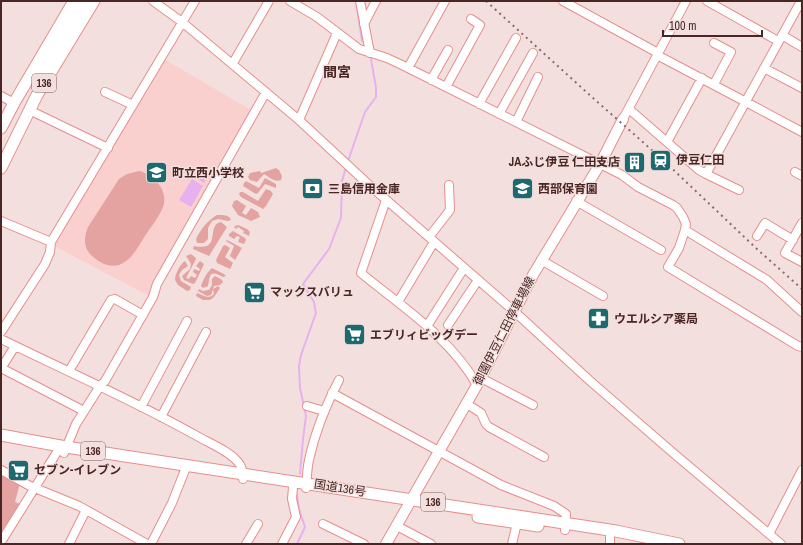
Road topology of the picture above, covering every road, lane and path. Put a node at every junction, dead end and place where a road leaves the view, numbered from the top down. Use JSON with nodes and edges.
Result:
{"nodes":[{"id":1,"x":74,"y":1,"type":"edge"},
{"id":2,"x":83,"y":1,"type":"edge"},
{"id":3,"x":94,"y":1,"type":"edge"},
{"id":4,"x":153,"y":1,"type":"edge"},
{"id":5,"x":195,"y":1,"type":"edge"},
{"id":6,"x":269,"y":1,"type":"edge"},
{"id":7,"x":290,"y":1,"type":"edge"},
{"id":8,"x":360,"y":1,"type":"edge"},
{"id":9,"x":376,"y":1,"type":"edge"},
{"id":10,"x":445,"y":1,"type":"edge"},
{"id":11,"x":564,"y":1,"type":"edge"},
{"id":12,"x":686,"y":1,"type":"edge"},
{"id":13,"x":707,"y":1,"type":"edge"},
{"id":14,"x":801,"y":1,"type":"edge"},
{"id":15,"x":471,"y":19,"type":"dead end"},
{"id":16,"x":182,"y":22,"type":"junction"},
{"id":17,"x":364,"y":24,"type":"junction"},
{"id":18,"x":337,"y":33,"type":"junction"},
{"id":19,"x":516,"y":38,"type":"dead end"},
{"id":20,"x":780,"y":38,"type":"junction"},
{"id":21,"x":714,"y":43,"type":"dead end"},
{"id":22,"x":802,"y":47,"type":"edge"},
{"id":23,"x":448,"y":50,"type":"dead end"},
{"id":24,"x":370,"y":53,"type":"junction"},
{"id":25,"x":533,"y":53,"type":"dead end"},
{"id":26,"x":658,"y":54,"type":"junction"},
{"id":27,"x":233,"y":63,"type":"junction"},
{"id":28,"x":408,"y":68,"type":"junction"},
{"id":29,"x":764,"y":68,"type":"junction"},
{"id":30,"x":538,"y":77,"type":"dead end"},
{"id":31,"x":702,"y":78,"type":"junction"},
{"id":32,"x":431,"y":80,"type":"junction"},
{"id":33,"x":714,"y":84,"type":"junction"},
{"id":34,"x":446,"y":87,"type":"junction"},
{"id":35,"x":802,"y":88,"type":"edge"},
{"id":36,"x":105,"y":92,"type":"dead end"},
{"id":37,"x":266,"y":92,"type":"junction"},
{"id":38,"x":1,"y":96,"type":"edge"},
{"id":39,"x":14,"y":102,"type":"junction"},
{"id":40,"x":746,"y":102,"type":"junction"},
{"id":41,"x":479,"y":104,"type":"junction"},
{"id":42,"x":133,"y":105,"type":"junction"},
{"id":43,"x":629,"y":109,"type":"junction"},
{"id":44,"x":29,"y":110,"type":"junction"},
{"id":45,"x":499,"y":114,"type":"junction"},
{"id":46,"x":623,"y":119,"type":"joint"},
{"id":47,"x":299,"y":120,"type":"junction"},
{"id":48,"x":516,"y":122,"type":"junction"},
{"id":49,"x":1,"y":128,"type":"edge"},
{"id":50,"x":802,"y":132,"type":"edge"},
{"id":51,"x":667,"y":142,"type":"junction"},
{"id":52,"x":108,"y":148,"type":"junction"},
{"id":53,"x":1,"y":151,"type":"edge"},
{"id":54,"x":600,"y":164,"type":"junction"},
{"id":55,"x":1,"y":168,"type":"edge"},
{"id":56,"x":706,"y":174,"type":"junction"},
{"id":57,"x":450,"y":185,"type":"dead end"},
{"id":58,"x":739,"y":190,"type":"dead end"},
{"id":59,"x":386,"y":200,"type":"junction"},
{"id":60,"x":576,"y":201,"type":"junction"},
{"id":61,"x":1,"y":221,"type":"edge"},
{"id":62,"x":802,"y":223,"type":"edge"},
{"id":63,"x":685,"y":230,"type":"junction"},
{"id":64,"x":757,"y":236,"type":"dead end"},
{"id":65,"x":431,"y":239,"type":"junction"},
{"id":66,"x":793,"y":240,"type":"junction"},
{"id":67,"x":51,"y":242,"type":"junction"},
{"id":68,"x":661,"y":250,"type":"dead end"},
{"id":69,"x":541,"y":260,"type":"junction"},
{"id":70,"x":802,"y":262,"type":"edge"},
{"id":71,"x":464,"y":268,"type":"junction"},
{"id":72,"x":478,"y":280,"type":"junction"},
{"id":73,"x":603,"y":296,"type":"dead end"},
{"id":74,"x":398,"y":302,"type":"junction"},
{"id":75,"x":514,"y":312,"type":"junction"},
{"id":76,"x":802,"y":312,"type":"edge"},
{"id":77,"x":143,"y":315,"type":"junction"},
{"id":78,"x":187,"y":321,"type":"dead end"},
{"id":79,"x":448,"y":325,"type":"dead end"},
{"id":80,"x":427,"y":326,"type":"junction"},
{"id":81,"x":1,"y":332,"type":"edge"},
{"id":82,"x":206,"y":332,"type":"dead end"},
{"id":83,"x":1,"y":339,"type":"edge"},
{"id":84,"x":15,"y":346,"type":"junction"},
{"id":85,"x":802,"y":347,"type":"edge"},
{"id":86,"x":69,"y":372,"type":"junction"},
{"id":87,"x":339,"y":380,"type":"dead end"},
{"id":88,"x":479,"y":382,"type":"junction"},
{"id":89,"x":100,"y":386,"type":"junction"},
{"id":90,"x":332,"y":393,"type":"junction"},
{"id":91,"x":467,"y":404,"type":"junction"},
{"id":92,"x":533,"y":405,"type":"dead end"},
{"id":93,"x":307,"y":406,"type":"dead end"},
{"id":94,"x":141,"y":407,"type":"junction"},
{"id":95,"x":84,"y":411,"type":"junction"},
{"id":96,"x":324,"y":412,"type":"junction"},
{"id":97,"x":161,"y":417,"type":"junction"},
{"id":98,"x":1,"y":435,"type":"edge"},
{"id":99,"x":1,"y":442,"type":"edge"},
{"id":100,"x":62,"y":450,"type":"junction"},
{"id":101,"x":440,"y":451,"type":"junction"},
{"id":102,"x":544,"y":457,"type":"dead end"},
{"id":103,"x":1,"y":470,"type":"edge"},
{"id":104,"x":185,"y":470,"type":"junction"},
{"id":105,"x":802,"y":470,"type":"edge"},
{"id":106,"x":243,"y":476,"type":"junction"},
{"id":107,"x":306,"y":486,"type":"junction"},
{"id":108,"x":293,"y":487,"type":"junction"},
{"id":109,"x":35,"y":488,"type":"junction"},
{"id":110,"x":411,"y":502,"type":"junction"},
{"id":111,"x":86,"y":510,"type":"junction"},
{"id":112,"x":517,"y":523,"type":"junction"},
{"id":113,"x":258,"y":524,"type":"dead end"},
{"id":114,"x":323,"y":524,"type":"dead end"},
{"id":115,"x":397,"y":526,"type":"junction"},
{"id":116,"x":566,"y":526,"type":"junction"},
{"id":117,"x":769,"y":534,"type":"junction"},
{"id":118,"x":610,"y":540,"type":"edge"},
{"id":119,"x":1,"y":542,"type":"edge"},
{"id":120,"x":68,"y":544,"type":"edge"},
{"id":121,"x":147,"y":544,"type":"edge"},
{"id":122,"x":151,"y":544,"type":"edge"},
{"id":123,"x":246,"y":544,"type":"edge"},
{"id":124,"x":282,"y":544,"type":"edge"},
{"id":125,"x":364,"y":544,"type":"edge"},
{"id":126,"x":386,"y":544,"type":"edge"},
{"id":127,"x":431,"y":544,"type":"edge"},
{"id":128,"x":512,"y":544,"type":"edge"},
{"id":129,"x":647,"y":544,"type":"edge"},
{"id":130,"x":679,"y":544,"type":"edge"},
{"id":131,"x":781,"y":544,"type":"edge"}],
"edges":[{"from":1,"to":39,"type":"highway","number":"136"},
{"from":2,"to":53,"type":"highway"},
{"from":3,"to":44,"type":"highway","number":"136"},
{"from":4,"to":16,"type":"street"},
{"from":5,"to":16,"type":"street"},
{"from":6,"to":27,"type":"street"},
{"from":7,"to":18,"type":"street"},
{"from":8,"to":17,"type":"street"},
{"from":9,"to":17,"type":"street"},
{"from":10,"to":28,"type":"street"},
{"from":11,"to":26,"type":"street"},
{"from":12,"to":26,"type":"street"},
{"from":13,"to":20,"type":"street"},
{"from":14,"to":20,"type":"street"},
{"from":15,"to":34,"type":"street"},
{"from":16,"to":27,"type":"street"},
{"from":16,"to":42,"type":"street"},
{"from":17,"to":24,"type":"street"},
{"from":18,"to":24,"type":"street"},
{"from":18,"to":47,"type":"street"},
{"from":19,"to":41,"type":"street"},
{"from":20,"to":22,"type":"street"},
{"from":20,"to":29,"type":"street"},
{"from":21,"to":33,"type":"street"},
{"from":23,"to":32,"type":"street"},
{"from":24,"to":28,"type":"street"},
{"from":25,"to":45,"type":"street"},
{"from":26,"to":31,"type":"street"},
{"from":26,"to":43,"type":"street"},
{"from":27,"to":37,"type":"street"},
{"from":28,"to":32,"type":"street"},
{"from":29,"to":35,"type":"street"},
{"from":29,"to":40,"type":"street"},
{"from":30,"to":48,"type":"street"},
{"from":31,"to":33,"type":"street"},
{"from":31,"to":51,"type":"street"},
{"from":32,"to":34,"type":"street"},
{"from":33,"to":40,"type":"street"},
{"from":34,"to":41,"type":"street"},
{"from":36,"to":42,"type":"street"},
{"from":37,"to":47,"type":"street"},
{"from":37,"to":77,"type":"street"},
{"from":38,"to":39,"type":"street"},
{"from":39,"to":49,"type":"highway","number":"136"},
{"from":40,"to":50,"type":"street"},
{"from":40,"to":56,"type":"street"},
{"from":41,"to":45,"type":"street"},
{"from":42,"to":52,"type":"street"},
{"from":43,"to":46,"type":"street"},
{"from":43,"to":51,"type":"street"},
{"from":44,"to":52,"type":"street"},
{"from":44,"to":55,"type":"highway","number":"136"},
{"from":45,"to":48,"type":"street"},
{"from":46,"to":54,"type":"main road","name":"御園伊豆仁田停車場線"},
{"from":47,"to":59,"type":"street"},
{"from":48,"to":54,"type":"street"},
{"from":51,"to":56,"type":"street"},
{"from":52,"to":67,"type":"street"},
{"from":54,"to":60,"type":"main road","name":"御園伊豆仁田停車場線"},
{"from":54,"to":63,"type":"street"},
{"from":56,"to":58,"type":"street"},
{"from":57,"to":65,"type":"street"},
{"from":59,"to":65,"type":"street"},
{"from":59,"to":74,"type":"street"},
{"from":60,"to":68,"type":"street"},
{"from":60,"to":69,"type":"main road","name":"御園伊豆仁田停車場線"},
{"from":61,"to":67,"type":"street"},
{"from":62,"to":66,"type":"street"},
{"from":63,"to":76,"type":"street"},
{"from":63,"to":85,"type":"street"},
{"from":64,"to":66,"type":"street"},
{"from":65,"to":71,"type":"street"},
{"from":65,"to":74,"type":"street"},
{"from":66,"to":70,"type":"street"},
{"from":67,"to":81,"type":"street"},
{"from":69,"to":73,"type":"street"},
{"from":69,"to":75,"type":"main road","name":"御園伊豆仁田停車場線"},
{"from":71,"to":72,"type":"street"},
{"from":71,"to":80,"type":"street"},
{"from":72,"to":75,"type":"street"},
{"from":72,"to":79,"type":"street"},
{"from":74,"to":80,"type":"street"},
{"from":75,"to":88,"type":"main road","name":"御園伊豆仁田停車場線"},
{"from":75,"to":117,"type":"street"},
{"from":77,"to":86,"type":"street"},
{"from":77,"to":89,"type":"street"},
{"from":78,"to":94,"type":"street"},
{"from":80,"to":88,"type":"street"},
{"from":82,"to":97,"type":"street"},
{"from":83,"to":84,"type":"street"},
{"from":84,"to":86,"type":"street"},
{"from":84,"to":95,"type":"street"},
{"from":86,"to":89,"type":"street"},
{"from":87,"to":90,"type":"street"},
{"from":88,"to":91,"type":"main road","name":"御園伊豆仁田停車場線"},
{"from":88,"to":92,"type":"street"},
{"from":89,"to":94,"type":"street"},
{"from":89,"to":95,"type":"street"},
{"from":90,"to":96,"type":"street"},
{"from":90,"to":101,"type":"street"},
{"from":91,"to":101,"type":"main road","name":"御園伊豆仁田停車場線"},
{"from":91,"to":102,"type":"street"},
{"from":93,"to":96,"type":"street"},
{"from":94,"to":97,"type":"street"},
{"from":95,"to":100,"type":"street"},
{"from":96,"to":107,"type":"street"},
{"from":97,"to":106,"type":"street"},
{"from":98,"to":100,"type":"highway","name":"国道136号","number":"136"},
{"from":99,"to":100,"type":"highway","name":"国道136号","number":"136"},
{"from":100,"to":104,"type":"highway","name":"国道136号","number":"136"},
{"from":100,"to":106,"type":"highway","name":"国道136号","number":"136"},
{"from":100,"to":109,"type":"street"},
{"from":101,"to":110,"type":"main road","name":"御園伊豆仁田停車場線"},
{"from":101,"to":116,"type":"street"},
{"from":103,"to":109,"type":"street"},
{"from":104,"to":106,"type":"highway","name":"国道136号","number":"136"},
{"from":104,"to":122,"type":"street"},
{"from":105,"to":117,"type":"street"},
{"from":106,"to":107,"type":"highway","name":"国道136号","number":"136"},
{"from":106,"to":108,"type":"highway","name":"国道136号","number":"136"},
{"from":107,"to":108,"type":"highway","name":"国道136号","number":"136"},
{"from":107,"to":110,"type":"highway","name":"国道136号","number":"136"},
{"from":108,"to":124,"type":"street"},
{"from":109,"to":111,"type":"street"},
{"from":109,"to":119,"type":"street"},
{"from":110,"to":112,"type":"highway","name":"国道136号","number":"136"},
{"from":110,"to":115,"type":"main road","name":"御園伊豆仁田停車場線"},
{"from":110,"to":116,"type":"highway","name":"国道136号","number":"136"},
{"from":111,"to":120,"type":"street"},
{"from":111,"to":121,"type":"street"},
{"from":112,"to":116,"type":"highway","name":"国道136号","number":"136"},
{"from":112,"to":128,"type":"street"},
{"from":113,"to":123,"type":"street"},
{"from":114,"to":125,"type":"street"},
{"from":115,"to":126,"type":"main road","name":"御園伊豆仁田停車場線"},
{"from":115,"to":127,"type":"street"},
{"from":116,"to":118,"type":"highway","name":"国道136号","number":"136"},
{"from":116,"to":130,"type":"highway","name":"国道136号","number":"136"},
{"from":117,"to":131,"type":"street"},
{"from":118,"to":129,"type":"highway","name":"国道136号","number":"136"}]}
